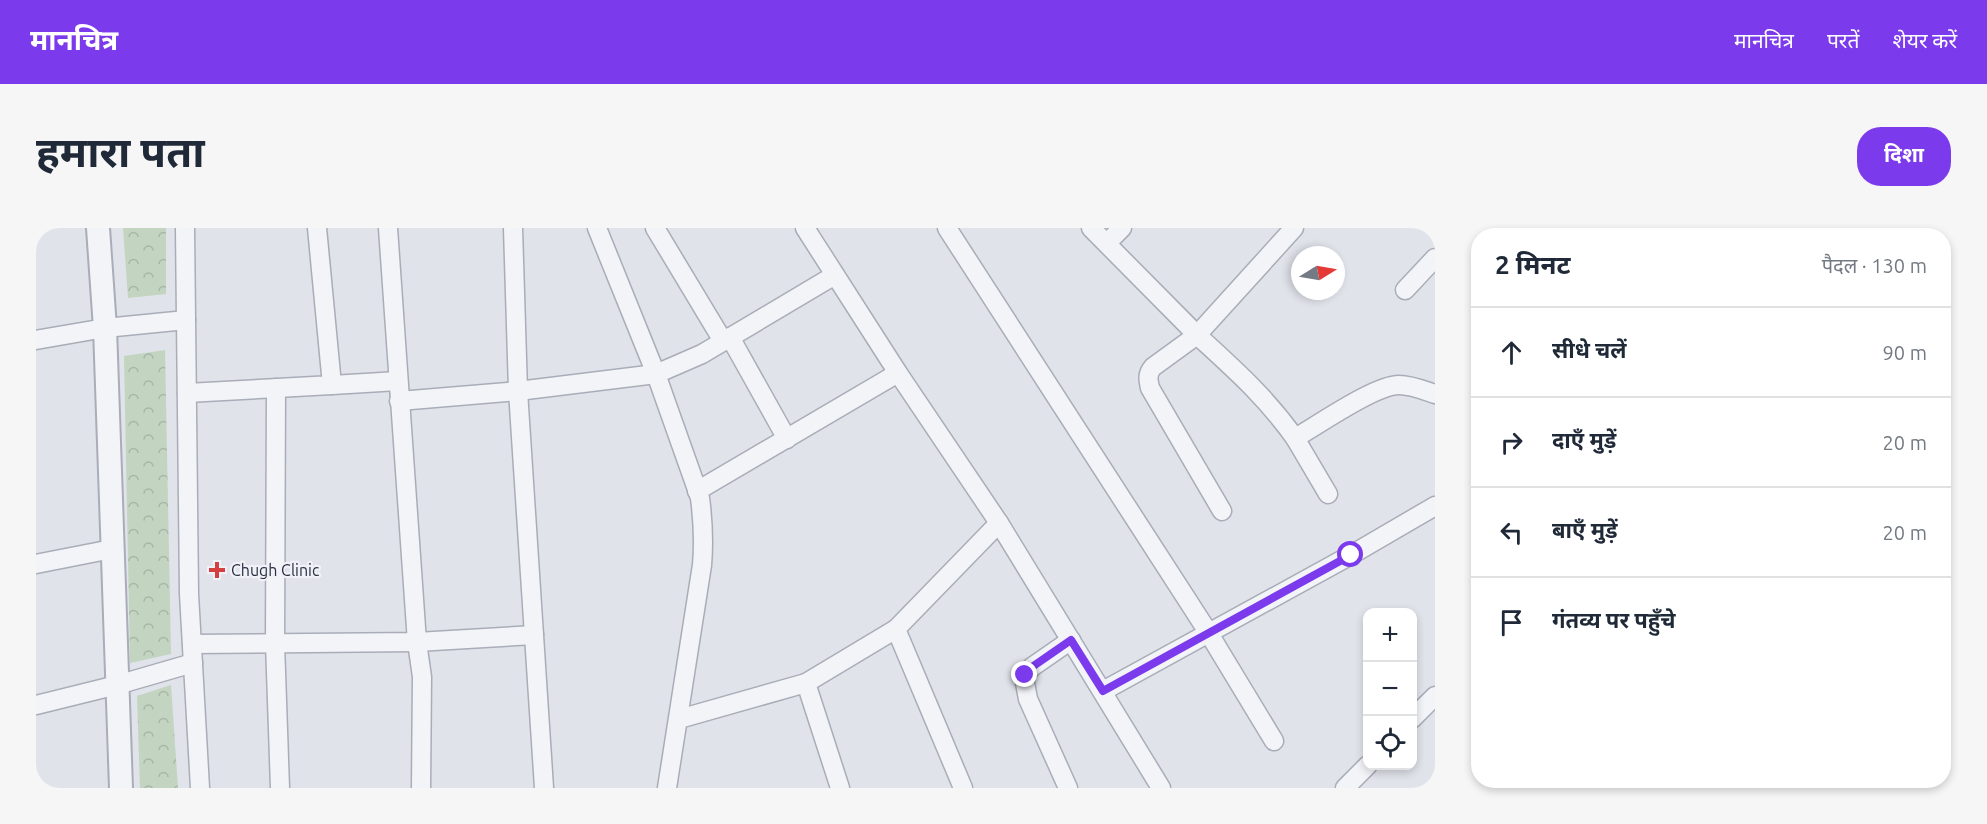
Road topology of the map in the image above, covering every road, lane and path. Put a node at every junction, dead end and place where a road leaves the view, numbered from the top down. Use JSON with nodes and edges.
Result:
{"nodes":[{"id":1,"x":98,"y":228,"type":"edge"},
{"id":2,"x":185,"y":228,"type":"edge"},
{"id":3,"x":317,"y":228,"type":"edge"},
{"id":4,"x":388,"y":228,"type":"edge"},
{"id":5,"x":513,"y":228,"type":"edge"},
{"id":6,"x":597,"y":228,"type":"edge"},
{"id":7,"x":655,"y":228,"type":"edge"},
{"id":8,"x":805,"y":228,"type":"edge"},
{"id":9,"x":947,"y":228,"type":"edge"},
{"id":10,"x":1091,"y":228,"type":"edge"},
{"id":11,"x":1122,"y":228,"type":"edge"},
{"id":12,"x":1294,"y":228,"type":"edge"},
{"id":13,"x":1107,"y":243,"type":"junction"},
{"id":14,"x":1435,"y":258,"type":"edge"},
{"id":15,"x":835,"y":275,"type":"junction"},
{"id":16,"x":1405,"y":290,"type":"dead end"},
{"id":17,"x":186,"y":320,"type":"junction"},
{"id":18,"x":105,"y":328,"type":"junction"},
{"id":19,"x":1197,"y":335,"type":"junction"},
{"id":20,"x":726,"y":339,"type":"junction"},
{"id":21,"x":36,"y":340,"type":"edge"},
{"id":22,"x":898,"y":373,"type":"junction"},
{"id":23,"x":656,"y":374,"type":"junction"},
{"id":24,"x":398,"y":381,"type":"junction"},
{"id":25,"x":332,"y":385,"type":"junction"},
{"id":26,"x":276,"y":388,"type":"junction"},
{"id":27,"x":518,"y":391,"type":"junction"},
{"id":28,"x":187,"y":393,"type":"junction"},
{"id":29,"x":1435,"y":394,"type":"edge"},
{"id":30,"x":399,"y":401,"type":"junction"},
{"id":31,"x":1295,"y":438,"type":"junction"},
{"id":32,"x":787,"y":439,"type":"junction"},
{"id":33,"x":697,"y":491,"type":"junction"},
{"id":34,"x":1328,"y":494,"type":"dead end"},
{"id":35,"x":1435,"y":506,"type":"edge"},
{"id":36,"x":1222,"y":511,"type":"dead end"},
{"id":37,"x":999,"y":523,"type":"junction"},
{"id":38,"x":112,"y":549,"type":"junction"},
{"id":39,"x":36,"y":564,"type":"edge"},
{"id":40,"x":896,"y":629,"type":"junction"},
{"id":41,"x":1208,"y":632,"type":"junction"},
{"id":42,"x":534,"y":635,"type":"junction"},
{"id":43,"x":1071,"y":640,"type":"junction"},
{"id":44,"x":417,"y":642,"type":"junction"},
{"id":45,"x":275,"y":643,"type":"junction"},
{"id":46,"x":192,"y":644,"type":"junction"},
{"id":47,"x":193,"y":663,"type":"junction"},
{"id":48,"x":806,"y":682,"type":"junction"},
{"id":49,"x":117,"y":685,"type":"junction"},
{"id":50,"x":1103,"y":691,"type":"junction"},
{"id":51,"x":1435,"y":696,"type":"edge"},
{"id":52,"x":36,"y":705,"type":"edge"},
{"id":53,"x":1416,"y":716,"type":"edge"},
{"id":54,"x":679,"y":719,"type":"junction"},
{"id":55,"x":1274,"y":741,"type":"dead end"},
{"id":56,"x":1363,"y":770,"type":"edge"},
{"id":57,"x":121,"y":788,"type":"edge"},
{"id":58,"x":200,"y":788,"type":"edge"},
{"id":59,"x":280,"y":788,"type":"edge"},
{"id":60,"x":421,"y":788,"type":"edge"},
{"id":61,"x":544,"y":788,"type":"edge"},
{"id":62,"x":667,"y":788,"type":"edge"},
{"id":63,"x":840,"y":788,"type":"edge"},
{"id":64,"x":963,"y":788,"type":"edge"},
{"id":65,"x":1068,"y":788,"type":"edge"},
{"id":66,"x":1161,"y":788,"type":"edge"},
{"id":67,"x":1345,"y":788,"type":"edge"}],
"edges":[{"from":1,"to":18,"type":"street"},
{"from":2,"to":17,"type":"street"},
{"from":3,"to":25,"type":"street"},
{"from":4,"to":24,"type":"street"},
{"from":5,"to":27,"type":"street"},
{"from":6,"to":23,"type":"street"},
{"from":7,"to":20,"type":"street"},
{"from":8,"to":15,"type":"street"},
{"from":9,"to":41,"type":"street"},
{"from":10,"to":13,"type":"street"},
{"from":11,"to":13,"type":"street"},
{"from":12,"to":19,"type":"street"},
{"from":13,"to":19,"type":"street"},
{"from":14,"to":16,"type":"street"},
{"from":15,"to":20,"type":"street"},
{"from":15,"to":22,"type":"street"},
{"from":17,"to":18,"type":"street"},
{"from":17,"to":28,"type":"street"},
{"from":18,"to":21,"type":"street"},
{"from":18,"to":38,"type":"street"},
{"from":19,"to":31,"type":"street"},
{"from":19,"to":36,"type":"street"},
{"from":20,"to":23,"type":"street"},
{"from":20,"to":32,"type":"street"},
{"from":22,"to":32,"type":"street"},
{"from":22,"to":37,"type":"street"},
{"from":23,"to":27,"type":"street"},
{"from":23,"to":33,"type":"street"},
{"from":24,"to":25,"type":"street"},
{"from":24,"to":30,"type":"street"},
{"from":25,"to":26,"type":"street"},
{"from":26,"to":28,"type":"street"},
{"from":26,"to":45,"type":"street"},
{"from":27,"to":30,"type":"street"},
{"from":27,"to":42,"type":"street"},
{"from":28,"to":46,"type":"street"},
{"from":29,"to":31,"type":"street"},
{"from":30,"to":44,"type":"street"},
{"from":31,"to":34,"type":"street"},
{"from":32,"to":33,"type":"street"},
{"from":33,"to":54,"type":"street"},
{"from":35,"to":41,"type":"street"},
{"from":37,"to":40,"type":"street"},
{"from":37,"to":43,"type":"street"},
{"from":38,"to":39,"type":"street"},
{"from":38,"to":49,"type":"street"},
{"from":40,"to":48,"type":"street"},
{"from":40,"to":64,"type":"street"},
{"from":41,"to":50,"type":"street"},
{"from":41,"to":55,"type":"street"},
{"from":42,"to":44,"type":"street"},
{"from":42,"to":61,"type":"street"},
{"from":43,"to":50,"type":"street"},
{"from":43,"to":65,"type":"street"},
{"from":44,"to":45,"type":"street"},
{"from":44,"to":60,"type":"street"},
{"from":45,"to":46,"type":"street"},
{"from":45,"to":59,"type":"street"},
{"from":46,"to":47,"type":"street"},
{"from":47,"to":49,"type":"street"},
{"from":47,"to":58,"type":"street"},
{"from":48,"to":54,"type":"street"},
{"from":48,"to":63,"type":"street"},
{"from":49,"to":52,"type":"street"},
{"from":49,"to":57,"type":"street"},
{"from":50,"to":66,"type":"street"},
{"from":51,"to":53,"type":"street"},
{"from":54,"to":62,"type":"street"},
{"from":56,"to":67,"type":"street"}]}
